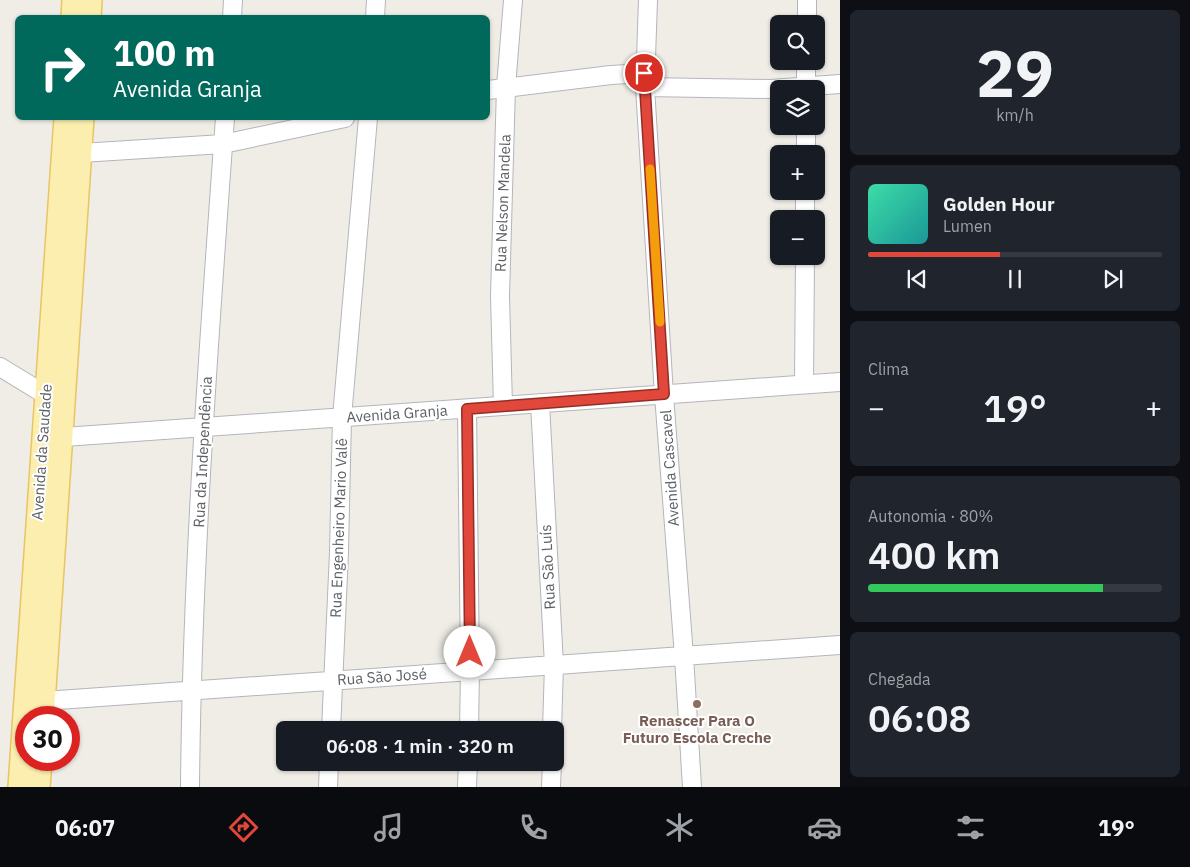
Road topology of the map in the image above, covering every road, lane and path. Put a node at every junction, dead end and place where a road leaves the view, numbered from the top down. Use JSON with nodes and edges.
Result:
{"nodes":[{"id":1,"x":73,"y":0,"type":"edge"},
{"id":2,"x":91,"y":0,"type":"edge"},
{"id":3,"x":233,"y":0,"type":"edge"},
{"id":4,"x":376,"y":0,"type":"edge"},
{"id":5,"x":513,"y":0,"type":"edge"},
{"id":6,"x":648,"y":0,"type":"edge"},
{"id":7,"x":807,"y":0,"type":"edge"},
{"id":8,"x":72,"y":15,"type":"edge"},
{"id":9,"x":90,"y":15,"type":"edge"},
{"id":10,"x":232,"y":15,"type":"edge"},
{"id":11,"x":375,"y":15,"type":"edge"},
{"id":12,"x":807,"y":15,"type":"edge"},
{"id":13,"x":644,"y":80,"type":"junction"},
{"id":14,"x":840,"y":84,"type":"edge"},
{"id":15,"x":825,"y":86,"type":"edge"},
{"id":16,"x":506,"y":87,"type":"junction"},
{"id":17,"x":770,"y":89,"type":"edge"},
{"id":18,"x":490,"y":90,"type":"edge"},
{"id":19,"x":65,"y":120,"type":"edge"},
{"id":20,"x":70,"y":120,"type":"edge"},
{"id":21,"x":83,"y":120,"type":"edge"},
{"id":22,"x":225,"y":120,"type":"edge"},
{"id":23,"x":336,"y":120,"type":"edge"},
{"id":24,"x":368,"y":120,"type":"edge"},
{"id":25,"x":223,"y":144,"type":"junction"},
{"id":26,"x":81,"y":152,"type":"junction"},
{"id":27,"x":805,"y":265,"type":"edge"},
{"id":28,"x":0,"y":367,"type":"edge"},
{"id":29,"x":840,"y":382,"type":"edge"},
{"id":30,"x":804,"y":384,"type":"junction"},
{"id":31,"x":46,"y":394,"type":"junction"},
{"id":32,"x":664,"y":394,"type":"junction"},
{"id":33,"x":540,"y":403,"type":"junction"},
{"id":34,"x":503,"y":406,"type":"junction"},
{"id":35,"x":467,"y":409,"type":"junction"},
{"id":36,"x":342,"y":417,"type":"junction"},
{"id":37,"x":204,"y":427,"type":"junction"},
{"id":38,"x":52,"y":438,"type":"junction"},
{"id":39,"x":840,"y":645,"type":"edge"},
{"id":40,"x":684,"y":656,"type":"junction"},
{"id":41,"x":554,"y":665,"type":"junction"},
{"id":42,"x":470,"y":671,"type":"junction"},
{"id":43,"x":334,"y":681,"type":"junction"},
{"id":44,"x":191,"y":691,"type":"junction"},
{"id":45,"x":44,"y":706,"type":"edge"},
{"id":46,"x":68,"y":706,"type":"edge"},
{"id":47,"x":332,"y":721,"type":"edge"},
{"id":48,"x":469,"y":721,"type":"edge"},
{"id":49,"x":552,"y":721,"type":"edge"},
{"id":50,"x":40,"y":771,"type":"edge"},
{"id":51,"x":329,"y":771,"type":"edge"},
{"id":52,"x":468,"y":771,"type":"edge"},
{"id":53,"x":552,"y":771,"type":"edge"},
{"id":54,"x":19,"y":787,"type":"edge"},
{"id":55,"x":39,"y":787,"type":"edge"},
{"id":56,"x":190,"y":787,"type":"edge"},
{"id":57,"x":328,"y":787,"type":"edge"},
{"id":58,"x":467,"y":787,"type":"edge"},
{"id":59,"x":551,"y":787,"type":"edge"},
{"id":60,"x":692,"y":787,"type":"edge"}],
"edges":[{"from":1,"to":8,"type":"main road"},
{"from":2,"to":9,"type":"main road"},
{"from":3,"to":10,"type":"street"},
{"from":4,"to":11,"type":"street"},
{"from":5,"to":16,"type":"street","name":"Rua Nelson Mandela"},
{"from":6,"to":13,"type":"street","name":"Avenida Cascavel"},
{"from":7,"to":12,"type":"street"},
{"from":13,"to":16,"type":"street"},
{"from":13,"to":17,"type":"street"},
{"from":13,"to":32,"type":"street","name":"Avenida Cascavel"},
{"from":14,"to":15,"type":"street"},
{"from":16,"to":18,"type":"street"},
{"from":16,"to":34,"type":"street","name":"Rua Nelson Mandela"},
{"from":19,"to":31,"type":"main road","name":"Avenida da Saudade"},
{"from":20,"to":26,"type":"main road"},
{"from":21,"to":26,"type":"main road","name":"Avenida da Saudade"},
{"from":22,"to":25,"type":"street","name":"Rua da Independência"},
{"from":23,"to":25,"type":"street"},
{"from":24,"to":36,"type":"street","name":"Rua Engenheiro Mario Valê"},
{"from":25,"to":26,"type":"street"},
{"from":25,"to":37,"type":"street","name":"Rua da Independência"},
{"from":26,"to":38,"type":"main road","name":"Avenida da Saudade"},
{"from":27,"to":30,"type":"street"},
{"from":28,"to":31,"type":"street"},
{"from":29,"to":30,"type":"street","name":"Avenida Granja"},
{"from":30,"to":32,"type":"street","name":"Avenida Granja"},
{"from":31,"to":38,"type":"main road","name":"Avenida da Saudade"},
{"from":32,"to":33,"type":"street","name":"Avenida Granja"},
{"from":32,"to":40,"type":"street","name":"Avenida Cascavel"},
{"from":33,"to":34,"type":"street","name":"Avenida Granja"},
{"from":33,"to":41,"type":"street","name":"Rua São Luís"},
{"from":34,"to":35,"type":"street","name":"Avenida Granja"},
{"from":35,"to":36,"type":"street","name":"Avenida Granja"},
{"from":35,"to":42,"type":"street"},
{"from":36,"to":37,"type":"street","name":"Avenida Granja"},
{"from":36,"to":43,"type":"street","name":"Rua Engenheiro Mario Valê"},
{"from":37,"to":38,"type":"street","name":"Avenida Granja"},
{"from":37,"to":44,"type":"street","name":"Rua da Independência"},
{"from":38,"to":45,"type":"main road","name":"Avenida da Saudade"},
{"from":38,"to":54,"type":"main road","name":"Avenida da Saudade"},
{"from":39,"to":40,"type":"street","name":"Rua São José"},
{"from":40,"to":41,"type":"street","name":"Rua São José"},
{"from":40,"to":60,"type":"street","name":"Avenida Cascavel"},
{"from":41,"to":42,"type":"street","name":"Rua São José"},
{"from":41,"to":49,"type":"street","name":"Rua São Luís"},
{"from":42,"to":43,"type":"street","name":"Rua São José"},
{"from":42,"to":48,"type":"street"},
{"from":43,"to":44,"type":"street","name":"Rua São José"},
{"from":43,"to":47,"type":"street","name":"Rua Engenheiro Mario Valê"},
{"from":44,"to":46,"type":"street","name":"Rua São José"},
{"from":44,"to":56,"type":"street","name":"Rua da Independência"},
{"from":50,"to":55,"type":"main road"},
{"from":51,"to":57,"type":"street"},
{"from":52,"to":58,"type":"street"},
{"from":53,"to":59,"type":"street"}]}
